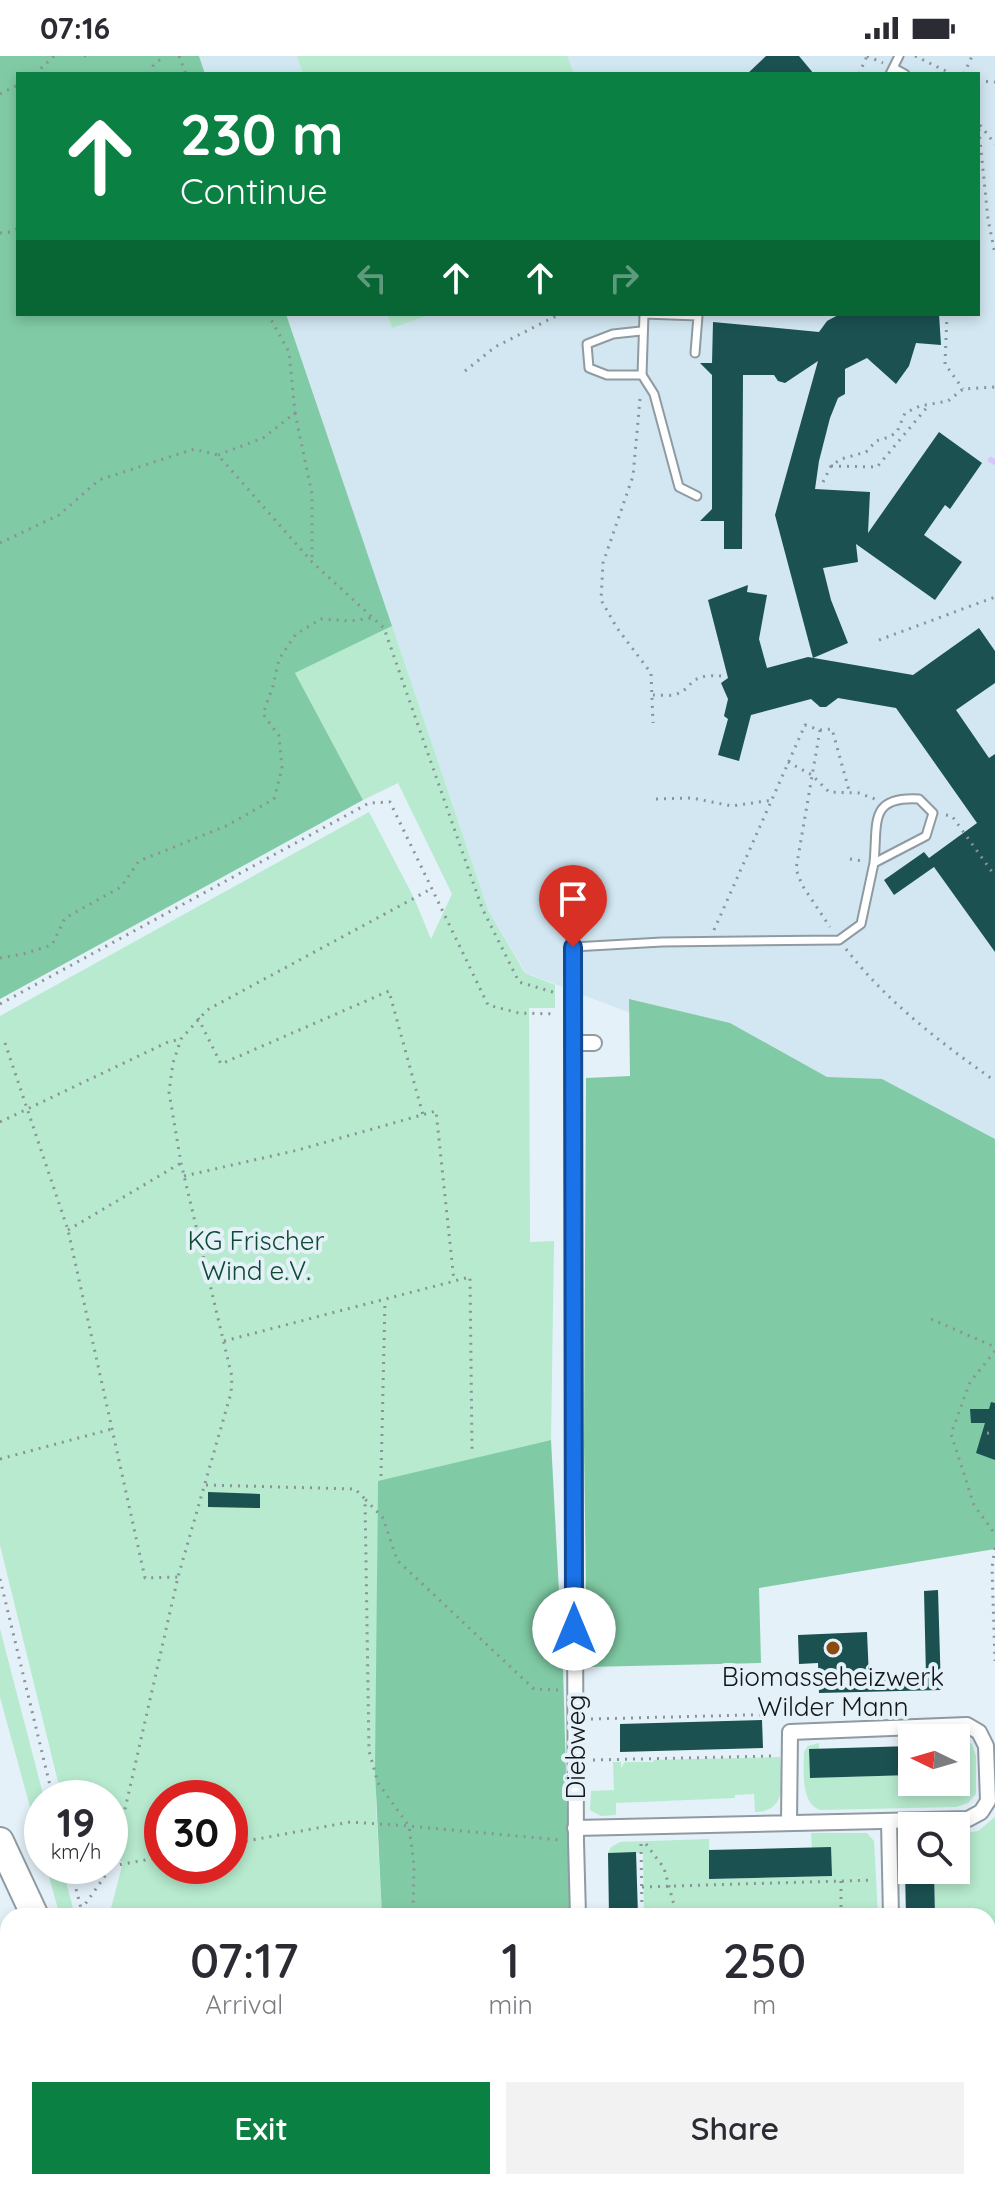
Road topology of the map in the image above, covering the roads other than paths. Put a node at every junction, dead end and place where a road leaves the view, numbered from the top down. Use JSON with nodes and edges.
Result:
{"nodes":[{"id":1,"x":899,"y":56,"type":"edge"},
{"id":2,"x":892,"y":71,"type":"edge"},
{"id":3,"x":644,"y":316,"type":"edge"},
{"id":4,"x":698,"y":316,"type":"edge"},
{"id":5,"x":641,"y":331,"type":"junction"},
{"id":6,"x":695,"y":353,"type":"dead end"},
{"id":7,"x":642,"y":375,"type":"junction"},
{"id":8,"x":697,"y":496,"type":"dead end"},
{"id":9,"x":874,"y":863,"type":"junction"},
{"id":10,"x":572,"y":994,"type":"joint"},
{"id":11,"x":572,"y":1043,"type":"junction"},
{"id":12,"x":594,"y":1043,"type":"dead end"},
{"id":13,"x":889,"y":1821,"type":"junction"},
{"id":14,"x":789,"y":1822,"type":"junction"},
{"id":15,"x":576,"y":1834,"type":"junction"},
{"id":16,"x":0,"y":1843,"type":"edge"},
{"id":17,"x":17,"y":1908,"type":"edge"},
{"id":18,"x":31,"y":1908,"type":"edge"},
{"id":19,"x":578,"y":1908,"type":"edge"},
{"id":20,"x":891,"y":1908,"type":"edge"}],
"edges":[{"from":1,"to":2,"type":"lane"},
{"from":3,"to":5,"type":"lane"},
{"from":4,"to":6,"type":"lane"},
{"from":5,"to":7,"type":"lane"},
{"from":5,"to":7,"type":"lane"},
{"from":7,"to":8,"type":"lane"},
{"from":9,"to":9,"type":"lane"},
{"from":9,"to":10,"type":"lane"},
{"from":10,"to":11,"type":"street","name":"Diebweg"},
{"from":11,"to":12,"type":"street"},
{"from":11,"to":15,"type":"street","name":"Diebweg"},
{"from":13,"to":14,"type":"street"},
{"from":13,"to":14,"type":"street"},
{"from":13,"to":20,"type":"street"},
{"from":14,"to":15,"type":"street"},
{"from":15,"to":19,"type":"street","name":"Diebweg"},
{"from":16,"to":17,"type":"highway"},
{"from":16,"to":18,"type":"highway"}]}
